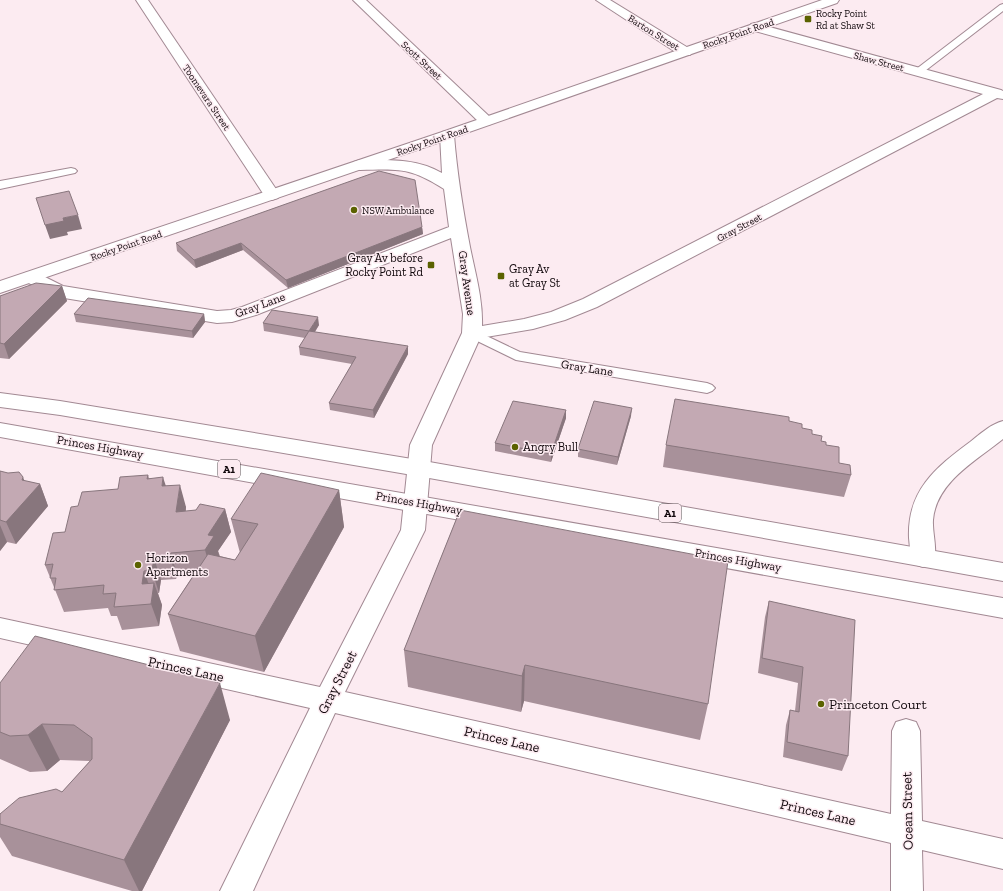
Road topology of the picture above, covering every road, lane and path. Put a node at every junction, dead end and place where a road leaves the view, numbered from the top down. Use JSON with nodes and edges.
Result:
{"nodes":[{"id":1,"x":142,"y":0,"type":"edge"},
{"id":2,"x":359,"y":0,"type":"edge"},
{"id":3,"x":602,"y":0,"type":"edge"},
{"id":4,"x":833,"y":0,"type":"edge"},
{"id":5,"x":1003,"y":7,"type":"edge"},
{"id":6,"x":755,"y":27,"type":"junction"},
{"id":7,"x":685,"y":52,"type":"junction"},
{"id":8,"x":918,"y":72,"type":"junction"},
{"id":9,"x":999,"y":94,"type":"edge"},
{"id":10,"x":486,"y":121,"type":"junction"},
{"id":11,"x":447,"y":135,"type":"junction"},
{"id":12,"x":360,"y":165,"type":"junction"},
{"id":13,"x":71,"y":171,"type":"dead end"},
{"id":14,"x":0,"y":185,"type":"edge"},
{"id":15,"x":452,"y":187,"type":"junction"},
{"id":16,"x":272,"y":195,"type":"junction"},
{"id":17,"x":459,"y":229,"type":"junction"},
{"id":18,"x":31,"y":277,"type":"junction"},
{"id":19,"x":0,"y":287,"type":"edge"},
{"id":20,"x":0,"y":290,"type":"edge"},
{"id":21,"x":472,"y":333,"type":"junction"},
{"id":22,"x":707,"y":388,"type":"dead end"},
{"id":23,"x":0,"y":394,"type":"edge"},
{"id":24,"x":0,"y":400,"type":"edge"},
{"id":25,"x":60,"y":408,"type":"junction"},
{"id":26,"x":1003,"y":428,"type":"edge"},
{"id":27,"x":0,"y":430,"type":"edge"},
{"id":28,"x":418,"y":468,"type":"junction"},
{"id":29,"x":416,"y":503,"type":"junction"},
{"id":30,"x":922,"y":558,"type":"junction"},
{"id":31,"x":1003,"y":572,"type":"edge"},
{"id":32,"x":1003,"y":608,"type":"edge"},
{"id":33,"x":0,"y":628,"type":"edge"},
{"id":34,"x":327,"y":701,"type":"junction"},
{"id":35,"x":906,"y":731,"type":"dead end"},
{"id":36,"x":907,"y":833,"type":"junction"},
{"id":37,"x":1003,"y":854,"type":"edge"},
{"id":38,"x":236,"y":891,"type":"edge"},
{"id":39,"x":907,"y":891,"type":"edge"}],
"edges":[{"from":1,"to":16,"type":"main road","name":"Toomevara Street"},
{"from":2,"to":10,"type":"main road","name":"Scott Street"},
{"from":3,"to":7,"type":"main road","name":"Barton Street"},
{"from":4,"to":6,"type":"main road","name":"Rocky Point Road"},
{"from":5,"to":8,"type":"lane"},
{"from":6,"to":7,"type":"main road","name":"Rocky Point Road"},
{"from":6,"to":8,"type":"main road","name":"Shaw Street"},
{"from":7,"to":10,"type":"main road","name":"Rocky Point Road"},
{"from":8,"to":9,"type":"main road","name":"Shaw Street"},
{"from":9,"to":21,"type":"main road","name":"Gray Street"},
{"from":10,"to":11,"type":"main road","name":"Rocky Point Road"},
{"from":11,"to":12,"type":"main road","name":"Rocky Point Road"},
{"from":11,"to":15,"type":"main road","name":"Gray Avenue"},
{"from":12,"to":15,"type":"main road"},
{"from":12,"to":16,"type":"main road","name":"Rocky Point Road"},
{"from":13,"to":14,"type":"lane"},
{"from":15,"to":17,"type":"main road","name":"Gray Avenue"},
{"from":16,"to":18,"type":"main road","name":"Rocky Point Road"},
{"from":17,"to":18,"type":"main road","name":"Gray Lane"},
{"from":17,"to":21,"type":"main road","name":"Gray Avenue"},
{"from":18,"to":19,"type":"main road","name":"Rocky Point Road"},
{"from":18,"to":20,"type":"main road","name":"Rocky Point Road"},
{"from":21,"to":22,"type":"lane","name":"Gray Lane"},
{"from":21,"to":28,"type":"main road","name":"Gray Avenue"},
{"from":23,"to":25,"type":"main road"},
{"from":24,"to":25,"type":"main road","number":"A1"},
{"from":25,"to":28,"type":"main road","number":"A1"},
{"from":26,"to":30,"type":"main road"},
{"from":27,"to":29,"type":"main road","name":"Princes Highway","number":"A1"},
{"from":28,"to":29,"type":"main road","name":"Gray Street"},
{"from":28,"to":30,"type":"main road","number":"A1"},
{"from":29,"to":32,"type":"main road","name":"Princes Highway","number":"A1"},
{"from":29,"to":34,"type":"main road","name":"Gray Street"},
{"from":30,"to":31,"type":"main road","number":"A1"},
{"from":33,"to":34,"type":"main road","name":"Princes Lane"},
{"from":34,"to":36,"type":"main road","name":"Princes Lane"},
{"from":34,"to":38,"type":"main road","name":"Gray Street"},
{"from":35,"to":36,"type":"main road","name":"Ocean Street"},
{"from":36,"to":37,"type":"main road","name":"Princes Lane"},
{"from":36,"to":39,"type":"main road","name":"Ocean Street"}]}
